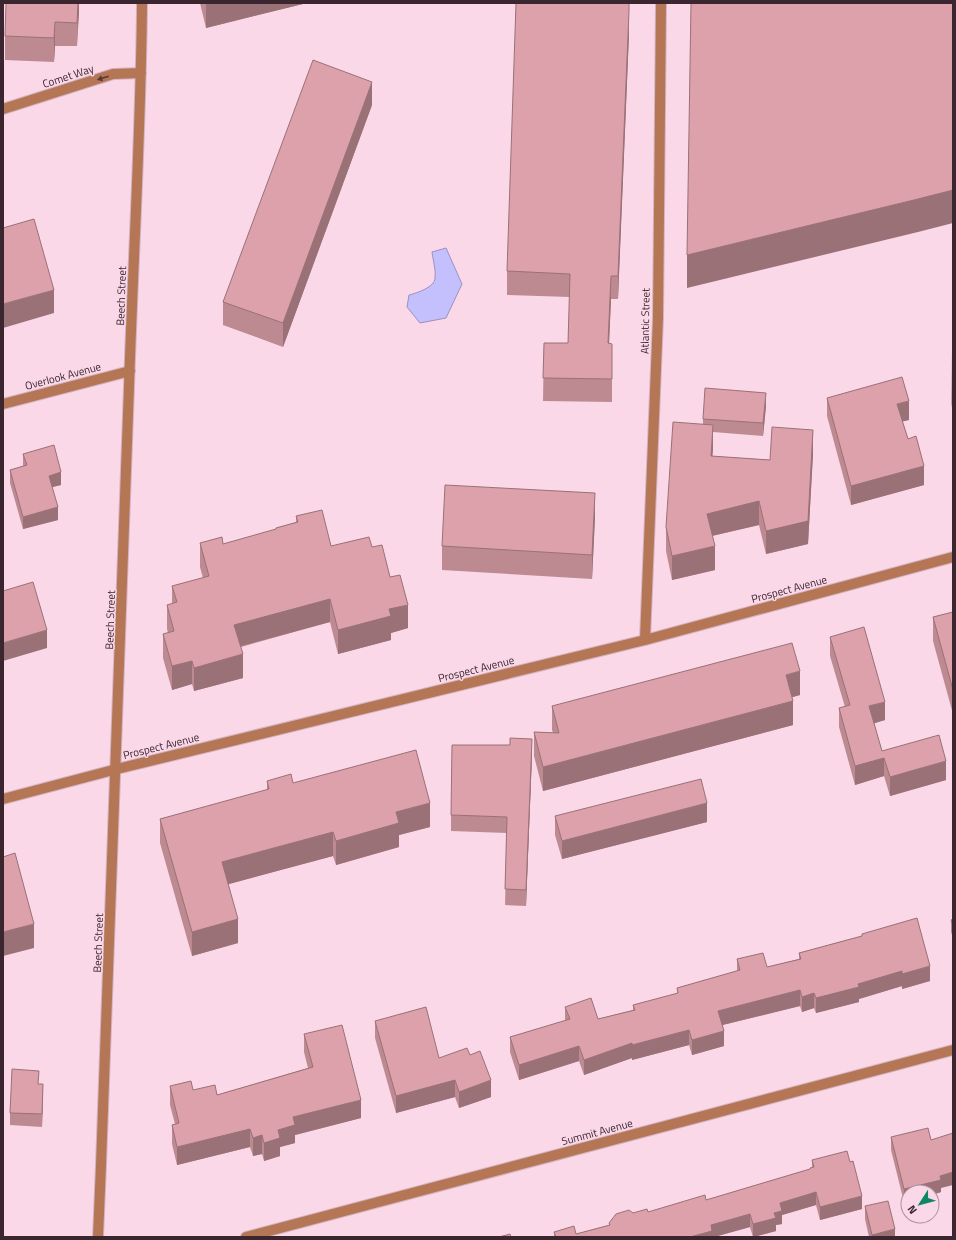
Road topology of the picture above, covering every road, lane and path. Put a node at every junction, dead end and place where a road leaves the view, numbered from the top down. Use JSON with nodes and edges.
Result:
{"nodes":[{"id":1,"x":142,"y":3,"type":"edge"},
{"id":2,"x":661,"y":3,"type":"edge"},
{"id":3,"x":142,"y":73,"type":"junction"},
{"id":4,"x":3,"y":109,"type":"edge"},
{"id":5,"x":130,"y":370,"type":"junction"},
{"id":6,"x":3,"y":404,"type":"edge"},
{"id":7,"x":953,"y":557,"type":"edge"},
{"id":8,"x":645,"y":640,"type":"junction"},
{"id":9,"x":117,"y":769,"type":"junction"},
{"id":10,"x":3,"y":799,"type":"edge"},
{"id":11,"x":953,"y":1050,"type":"edge"},
{"id":12,"x":98,"y":1237,"type":"edge"},
{"id":13,"x":246,"y":1237,"type":"edge"}],
"edges":[{"from":1,"to":3,"type":"street","name":"Beech Street"},
{"from":2,"to":8,"type":"street","name":"Atlantic Street"},
{"from":3,"to":4,"type":"street","name":"Comet Way","one_way":true},
{"from":3,"to":5,"type":"street","name":"Beech Street"},
{"from":5,"to":6,"type":"street","name":"Overlook Avenue"},
{"from":5,"to":9,"type":"street","name":"Beech Street"},
{"from":7,"to":8,"type":"street","name":"Prospect Avenue"},
{"from":8,"to":9,"type":"street","name":"Prospect Avenue"},
{"from":9,"to":10,"type":"street","name":"Prospect Avenue"},
{"from":9,"to":12,"type":"street","name":"Beech Street"},
{"from":11,"to":13,"type":"street","name":"Summit Avenue"}]}
